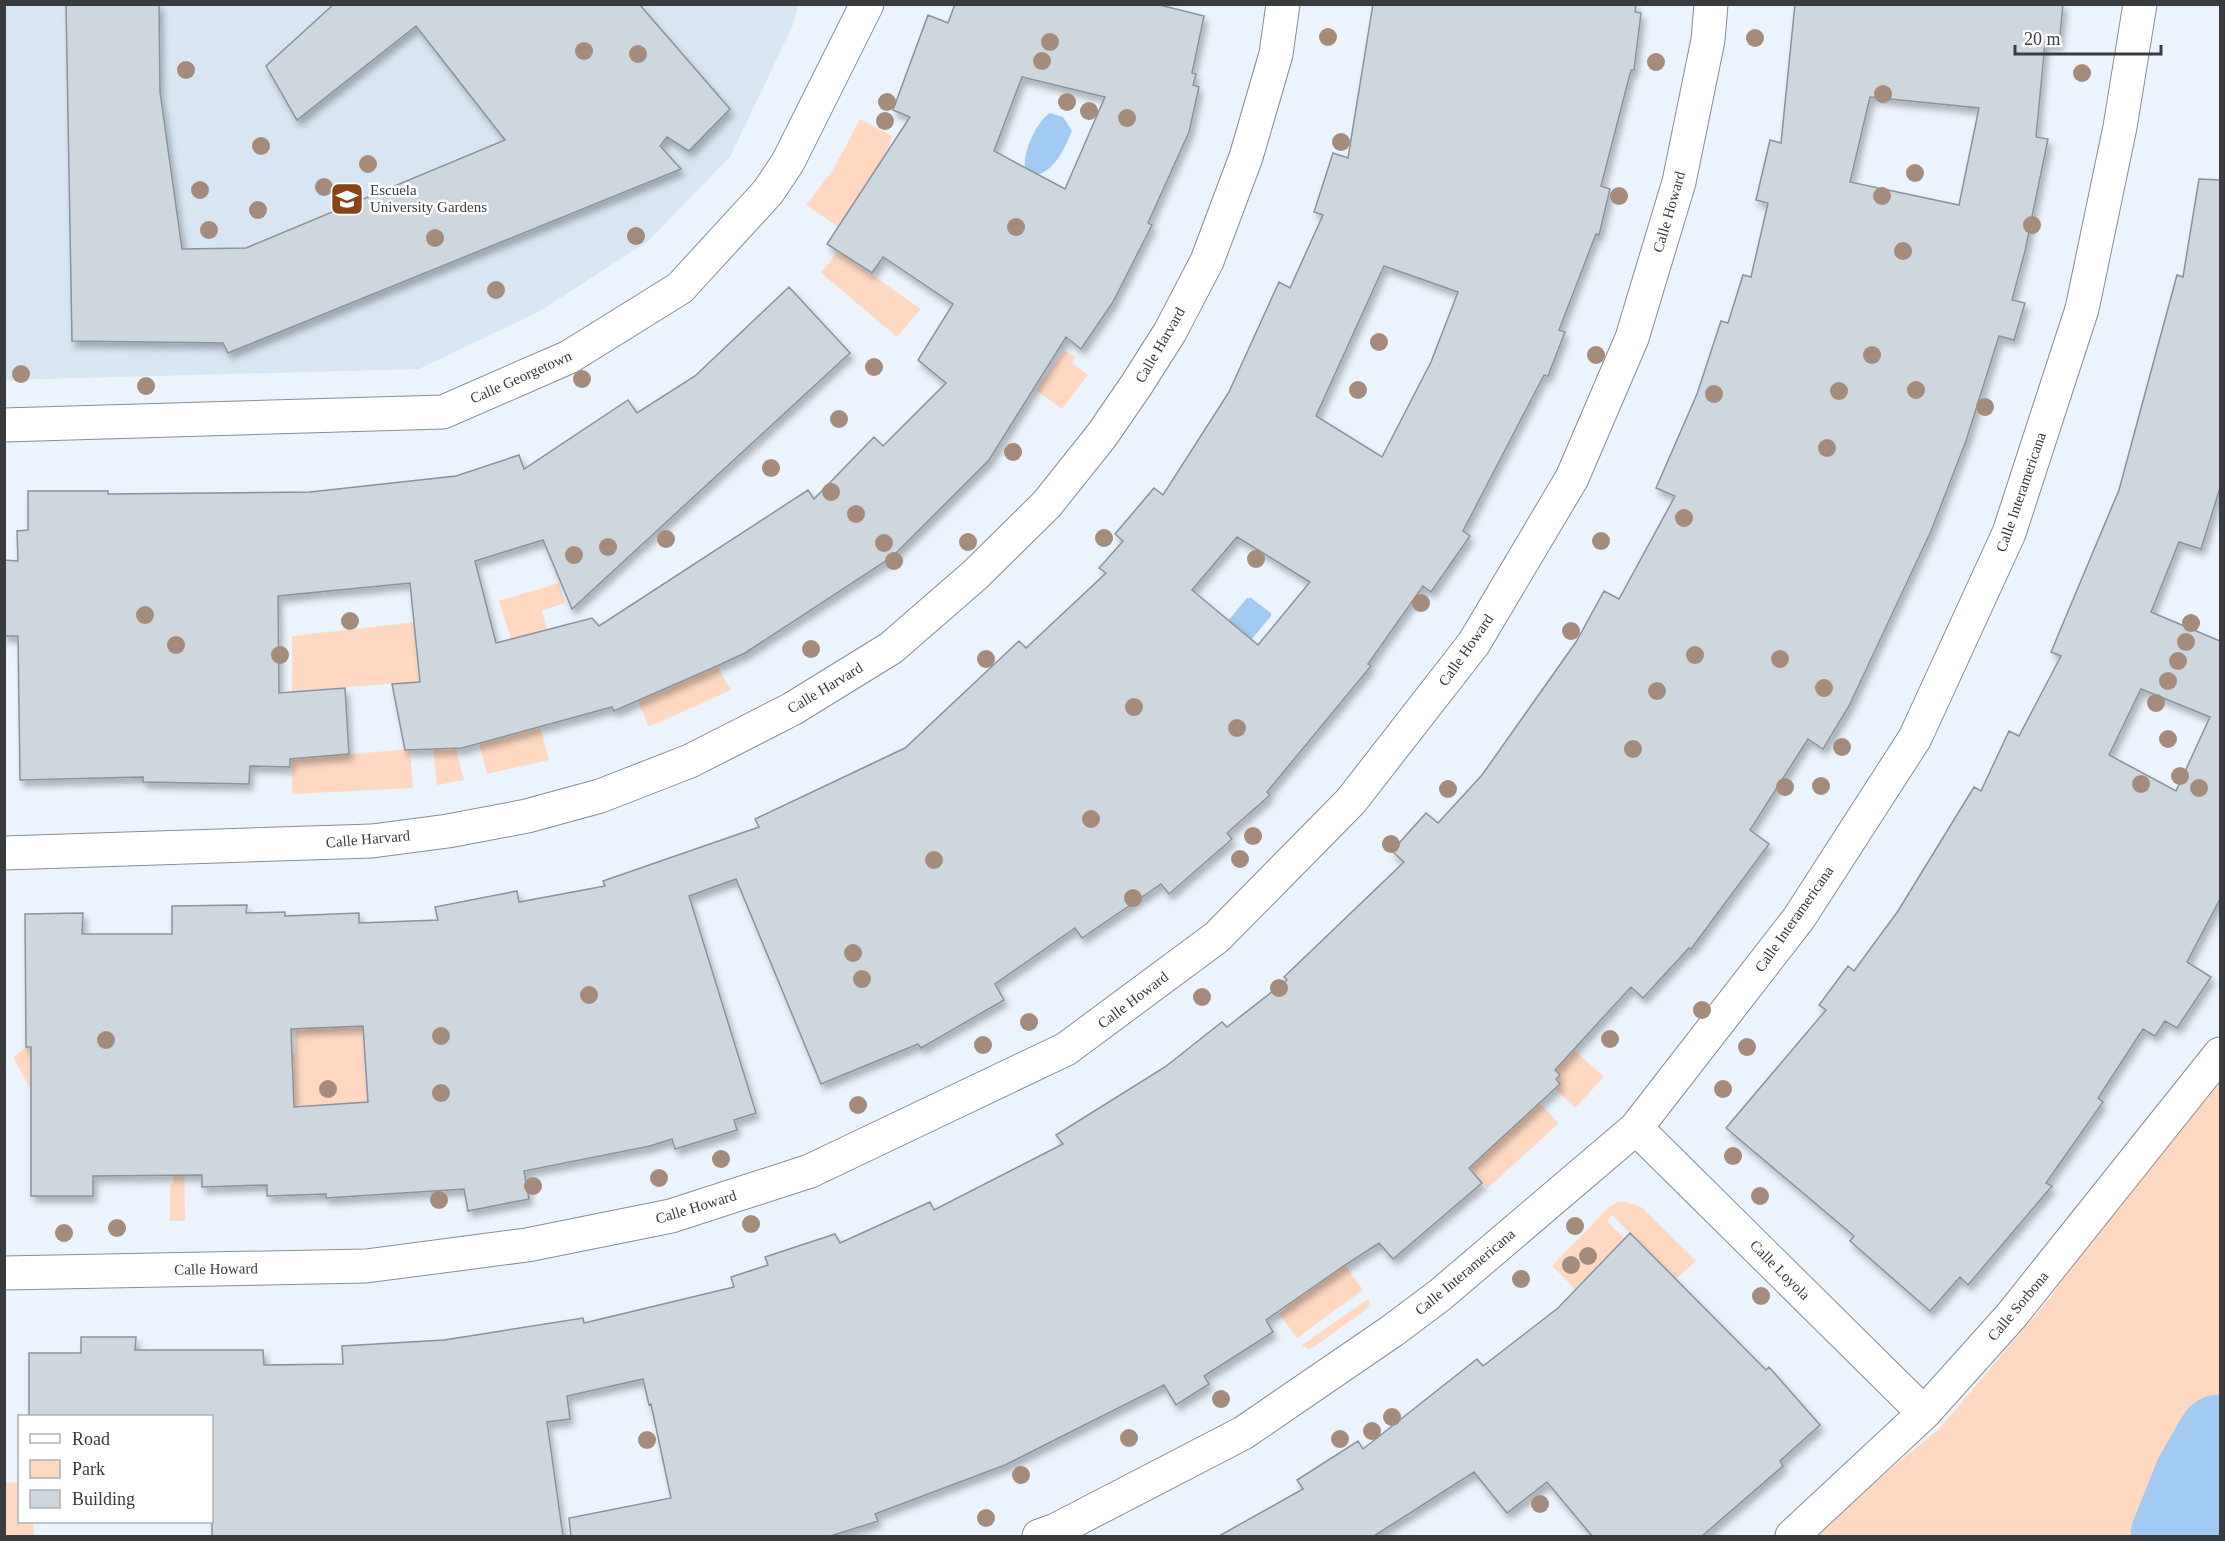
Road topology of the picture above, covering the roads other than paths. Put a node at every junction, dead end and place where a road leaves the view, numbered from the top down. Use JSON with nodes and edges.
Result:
{"nodes":[{"id":1,"x":867,"y":4,"type":"edge"},
{"id":2,"x":1283,"y":4,"type":"edge"},
{"id":3,"x":1710,"y":4,"type":"edge"},
{"id":4,"x":2140,"y":4,"type":"edge"},
{"id":5,"x":4,"y":425,"type":"edge"},
{"id":6,"x":4,"y":853,"type":"edge"},
{"id":7,"x":2220,"y":1054,"type":"edge"},
{"id":8,"x":1636,"y":1128,"type":"junction"},
{"id":9,"x":4,"y":1273,"type":"edge"},
{"id":10,"x":1924,"y":1413,"type":"junction"},
{"id":11,"x":1039,"y":1536,"type":"edge"},
{"id":12,"x":1792,"y":1536,"type":"edge"}],
"edges":[{"from":1,"to":5,"type":"street","name":"Calle Georgetown"},
{"from":2,"to":6,"type":"street","name":"Calle Harvard"},
{"from":3,"to":9,"type":"street","name":"Calle Howard"},
{"from":4,"to":8,"type":"street","name":"Calle Interamericana"},
{"from":7,"to":10,"type":"street","name":"Calle Sorbona"},
{"from":8,"to":10,"type":"street","name":"Calle Loyola"},
{"from":8,"to":11,"type":"street","name":"Calle Interamericana"},
{"from":10,"to":12,"type":"street","name":"Calle Sorbona"}]}
